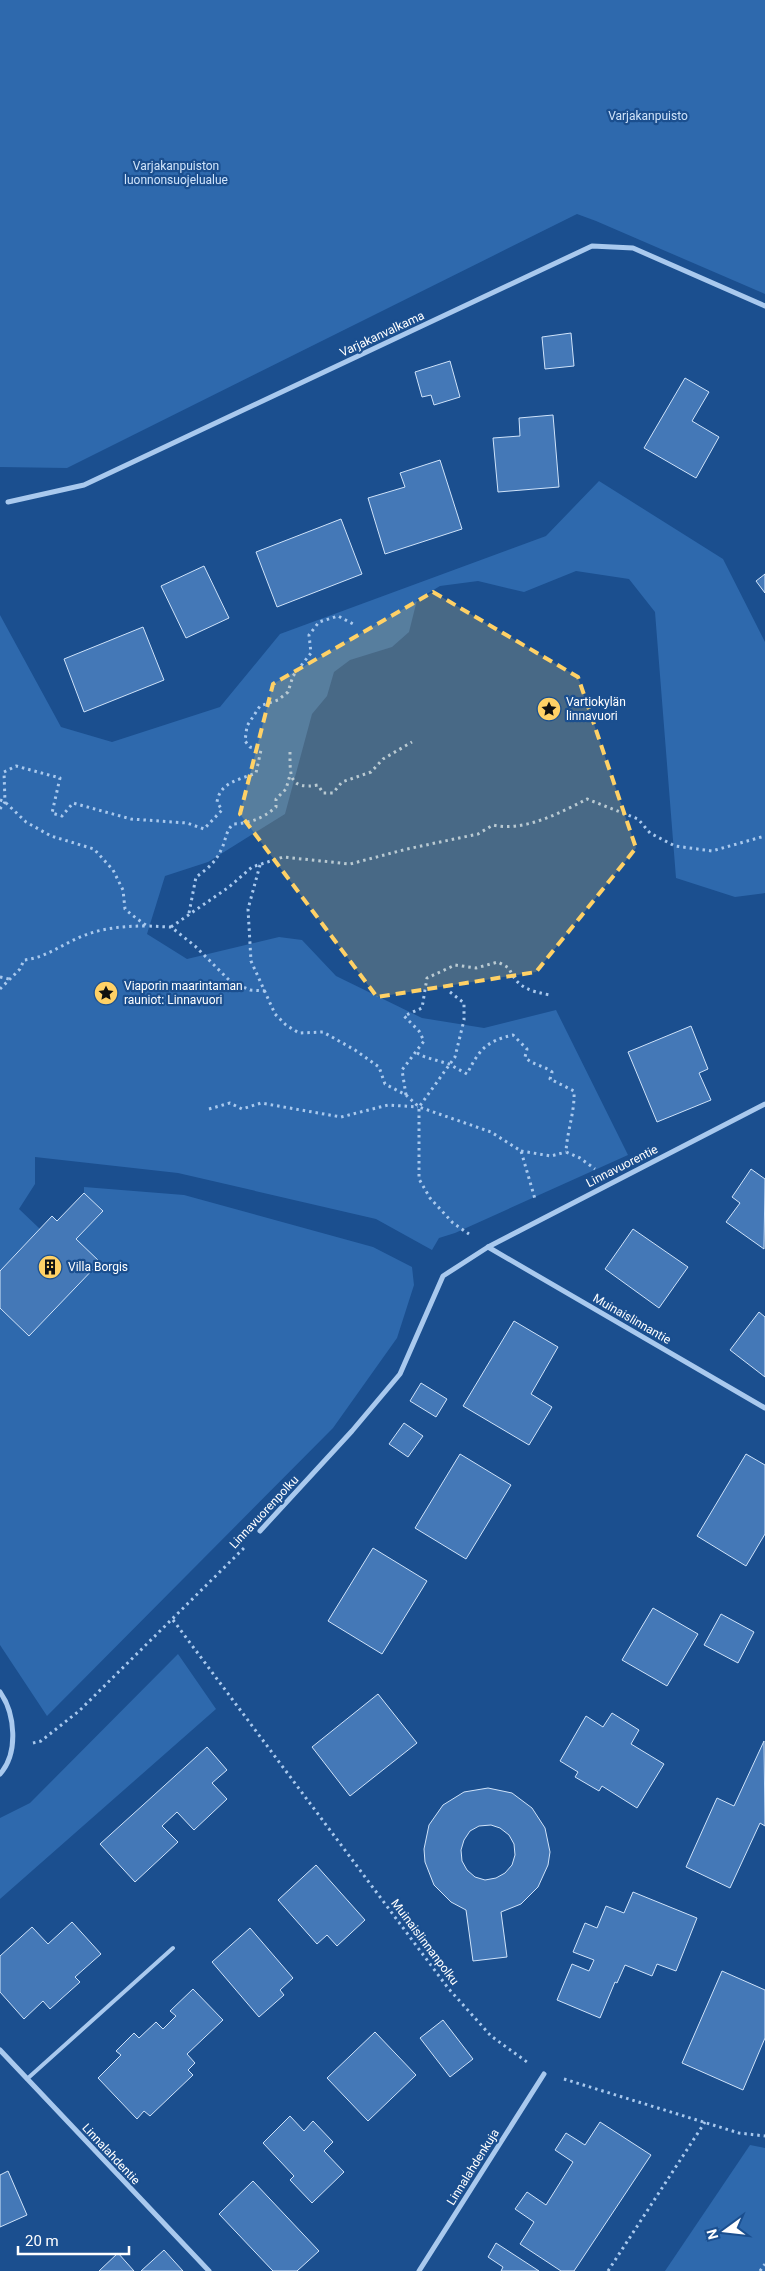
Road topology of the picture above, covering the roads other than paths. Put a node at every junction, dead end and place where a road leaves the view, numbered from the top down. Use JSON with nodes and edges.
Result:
{"nodes":[{"id":1,"x":765,"y":306,"type":"edge"},
{"id":2,"x":8,"y":502,"type":"dead end"},
{"id":3,"x":765,"y":1104,"type":"edge"},
{"id":4,"x":488,"y":1247,"type":"junction"},
{"id":5,"x":765,"y":1408,"type":"edge"},
{"id":6,"x":260,"y":1531,"type":"road end"},
{"id":7,"x":0,"y":1692,"type":"edge"},
{"id":8,"x":0,"y":1774,"type":"edge"},
{"id":9,"x":173,"y":1948,"type":"dead end"},
{"id":10,"x":0,"y":2050,"type":"edge"},
{"id":11,"x":544,"y":2074,"type":"road end"},
{"id":12,"x":27,"y":2079,"type":"junction"},
{"id":13,"x":210,"y":2271,"type":"edge"},
{"id":14,"x":419,"y":2271,"type":"edge"}],
"edges":[{"from":1,"to":2,"type":"street","name":"Varjakanvalkama"},
{"from":3,"to":4,"type":"street","name":"Linnavuorentie"},
{"from":4,"to":5,"type":"street","name":"Muinaislinnantie"},
{"from":4,"to":6,"type":"street","name":"Linnavuorenpolku"},
{"from":7,"to":8,"type":"street"},
{"from":9,"to":12,"type":"lane"},
{"from":10,"to":12,"type":"street","name":"Linnalahdentie"},
{"from":11,"to":14,"type":"street","name":"Linnalahdenkuja"},
{"from":12,"to":13,"type":"street","name":"Linnalahdentie"}]}
